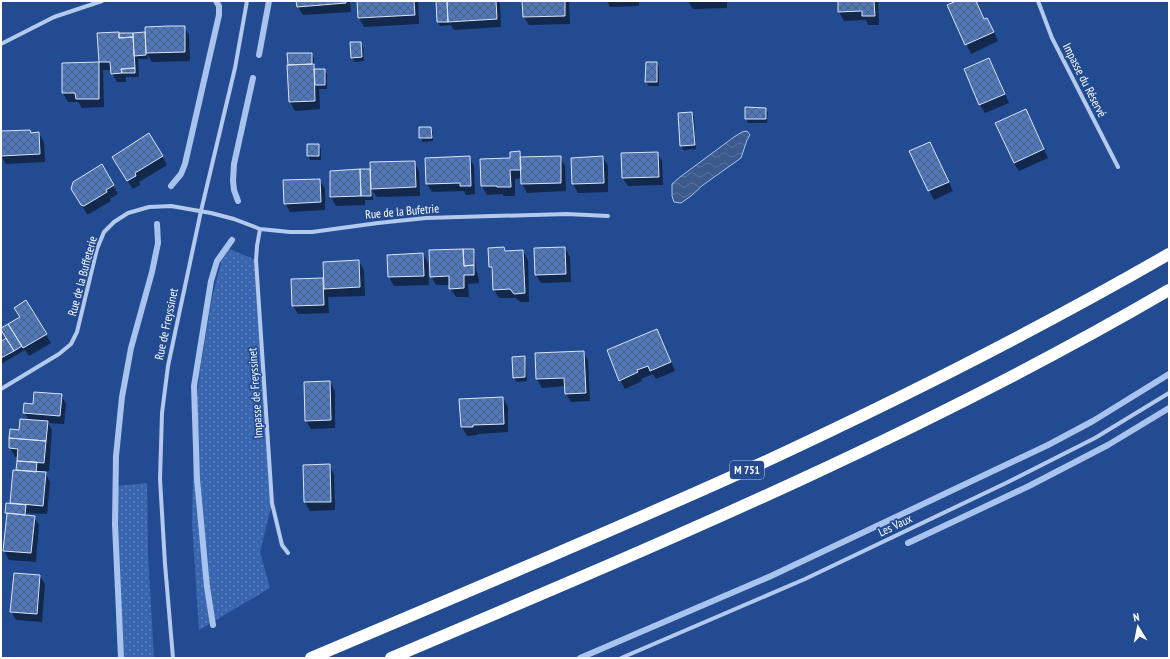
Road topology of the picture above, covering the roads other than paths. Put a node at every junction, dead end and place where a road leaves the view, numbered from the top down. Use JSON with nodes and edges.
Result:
{"nodes":[{"id":1,"x":102,"y":1,"type":"edge"},
{"id":2,"x":248,"y":1,"type":"edge"},
{"id":3,"x":1038,"y":1,"type":"edge"},
{"id":4,"x":1,"y":44,"type":"edge"},
{"id":5,"x":1118,"y":167,"type":"dead end"},
{"id":6,"x":201,"y":211,"type":"junction"},
{"id":7,"x":608,"y":216,"type":"dead end"},
{"id":8,"x":260,"y":229,"type":"junction"},
{"id":9,"x":1169,"y":254,"type":"edge"},
{"id":10,"x":1169,"y":290,"type":"edge"},
{"id":11,"x":1,"y":389,"type":"edge"},
{"id":12,"x":1169,"y":393,"type":"edge"},
{"id":13,"x":288,"y":553,"type":"dead end"},
{"id":14,"x":173,"y":658,"type":"edge"},
{"id":15,"x":311,"y":658,"type":"edge"},
{"id":16,"x":391,"y":658,"type":"edge"},
{"id":17,"x":621,"y":658,"type":"edge"}],
"edges":[{"from":1,"to":4,"type":"street"},
{"from":2,"to":6,"type":"street","name":"Rue de Freyssinet"},
{"from":3,"to":5,"type":"street","name":"Impasse du Réservé"},
{"from":6,"to":8,"type":"street","name":"Rue de la Bufetrie"},
{"from":6,"to":11,"type":"street","name":"Rue de la Buffeterie"},
{"from":6,"to":14,"type":"street","name":"Rue de Freyssinet"},
{"from":7,"to":8,"type":"street","name":"Rue de la Bufetrie"},
{"from":8,"to":13,"type":"street","name":"Impasse de Freyssinet"},
{"from":9,"to":15,"type":"highway","number":"M 751"},
{"from":10,"to":16,"type":"highway","number":"M 751"},
{"from":12,"to":17,"type":"street","name":"Les Vaux"}]}
